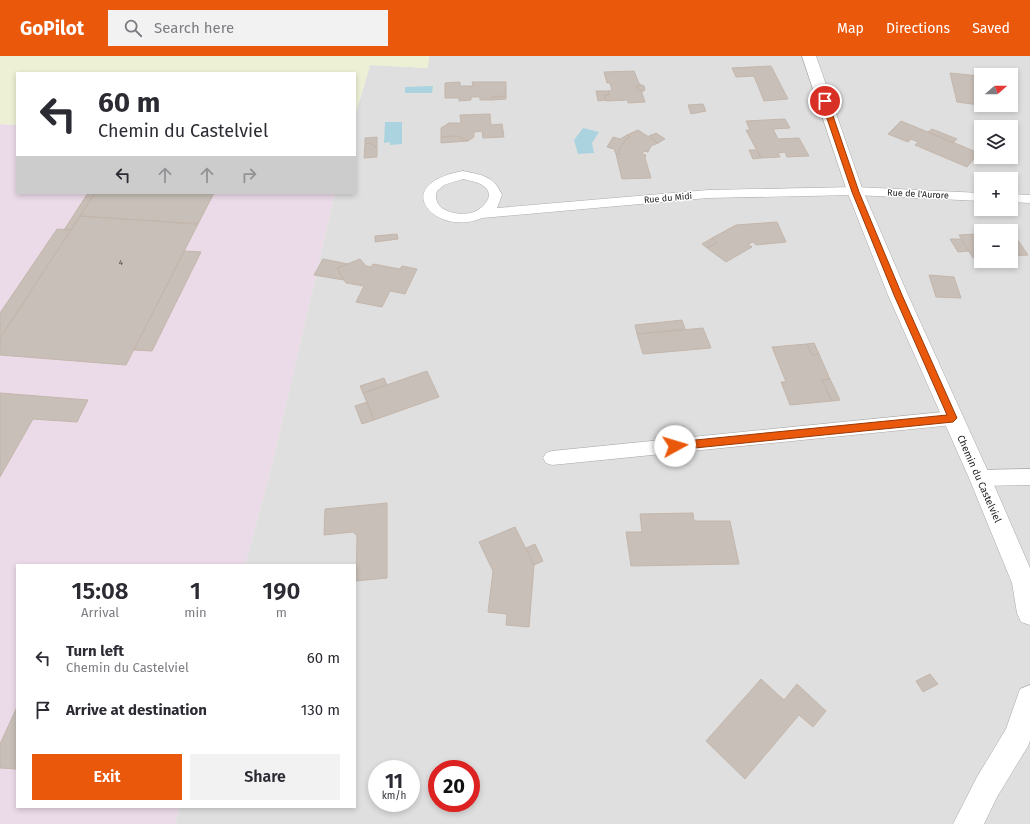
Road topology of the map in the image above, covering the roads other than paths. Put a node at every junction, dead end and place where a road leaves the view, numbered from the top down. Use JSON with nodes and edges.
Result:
{"nodes":[{"id":1,"x":809,"y":56,"type":"edge"},
{"id":2,"x":855,"y":192,"type":"junction"},
{"id":3,"x":974,"y":197,"type":"edge"},
{"id":4,"x":1018,"y":198,"type":"edge"},
{"id":5,"x":1030,"y":199,"type":"edge"},
{"id":6,"x":482,"y":214,"type":"junction"},
{"id":7,"x":953,"y":418,"type":"junction"},
{"id":8,"x":552,"y":458,"type":"dead end"},
{"id":9,"x":1030,"y":477,"type":"edge"},
{"id":10,"x":980,"y":478,"type":"junction"},
{"id":11,"x":1030,"y":613,"type":"edge"},
{"id":12,"x":1030,"y":699,"type":"edge"},
{"id":13,"x":968,"y":824,"type":"edge"}],
"edges":[{"from":1,"to":2,"type":"street","name":"Chemin du Castelviel"},
{"from":2,"to":3,"type":"lane","name":"Rue de l'Aurore"},
{"from":2,"to":6,"type":"lane","name":"Rue du Midi"},
{"from":2,"to":7,"type":"street","name":"Chemin du Castelviel"},
{"from":4,"to":5,"type":"lane"},
{"from":6,"to":6,"type":"lane"},
{"from":7,"to":8,"type":"lane"},
{"from":7,"to":10,"type":"street","name":"Chemin du Castelviel"},
{"from":9,"to":10,"type":"lane"},
{"from":10,"to":11,"type":"street","name":"Chemin du Castelviel"},
{"from":12,"to":13,"type":"street"}]}
